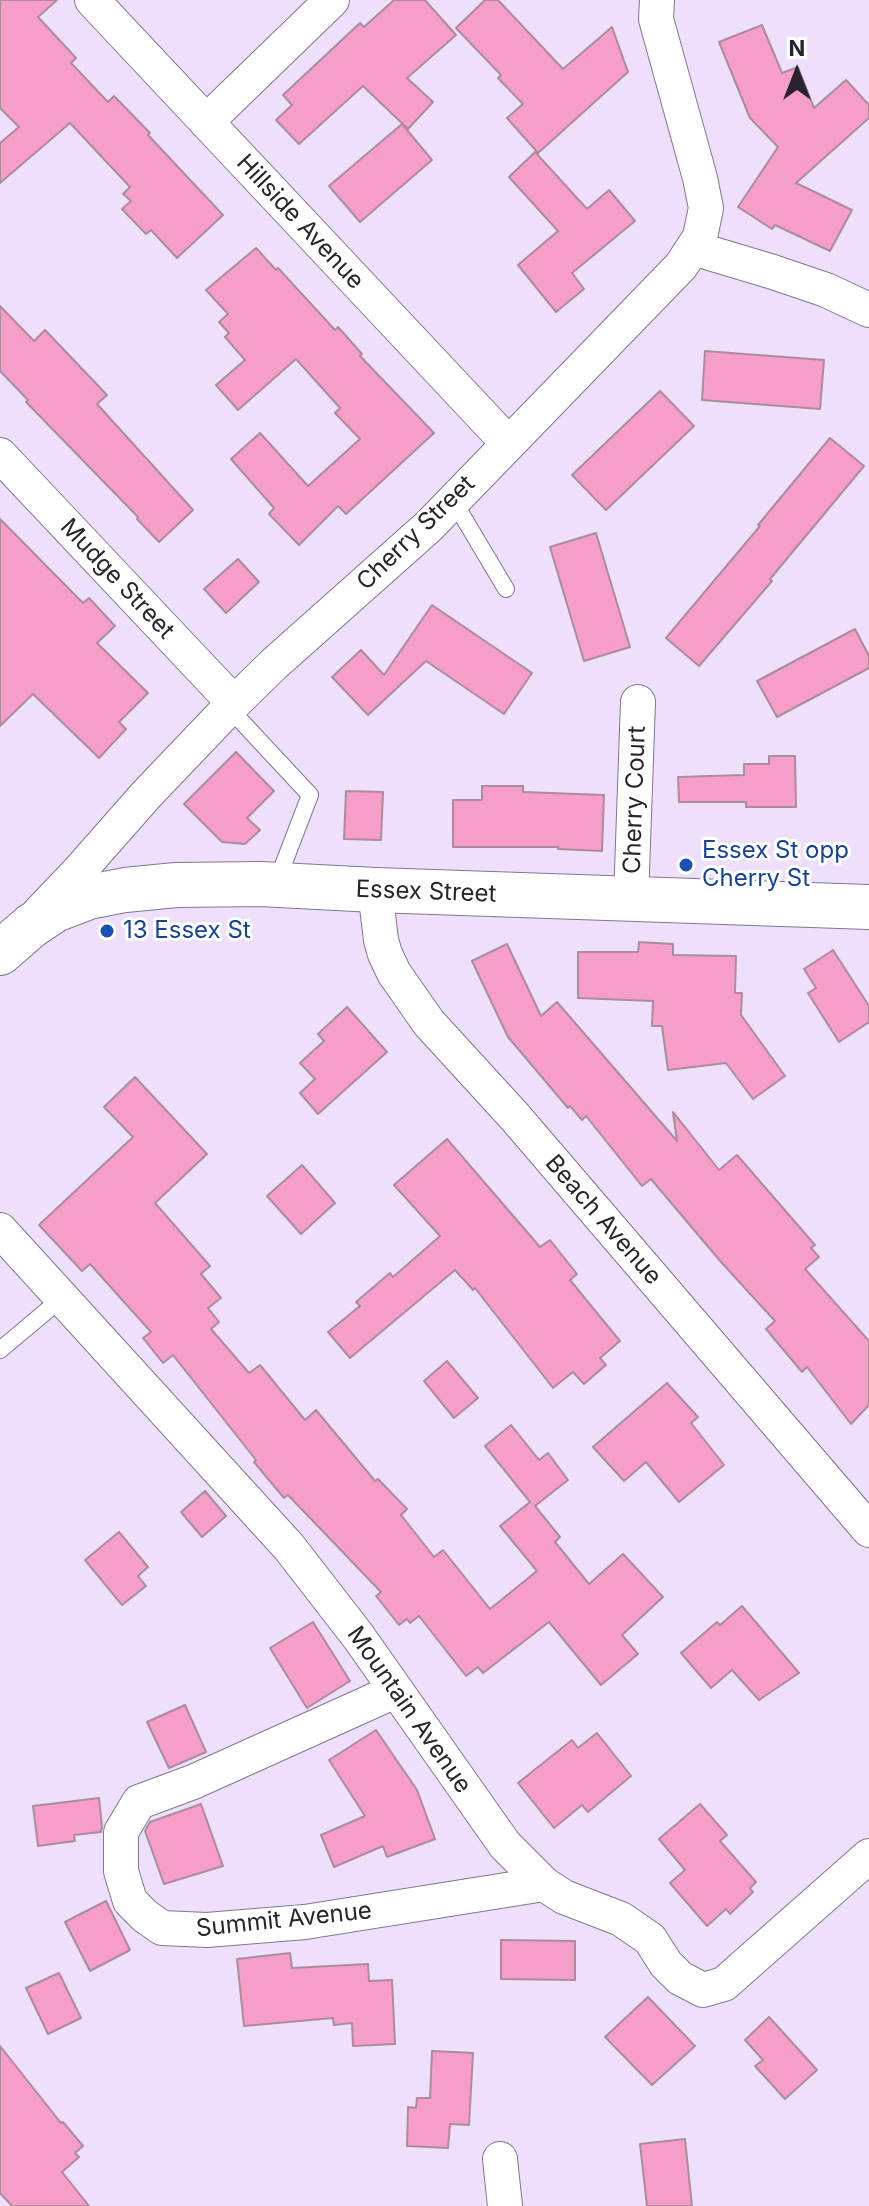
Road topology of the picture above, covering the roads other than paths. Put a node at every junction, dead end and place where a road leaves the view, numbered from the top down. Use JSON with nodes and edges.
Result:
{"nodes":[{"id":1,"x":92,"y":0,"type":"edge"},
{"id":2,"x":332,"y":0,"type":"edge"},
{"id":3,"x":657,"y":0,"type":"edge"},
{"id":4,"x":206,"y":122,"type":"junction"},
{"id":5,"x":693,"y":248,"type":"junction"},
{"id":6,"x":869,"y":310,"type":"edge"},
{"id":7,"x":508,"y":443,"type":"junction"},
{"id":8,"x":0,"y":455,"type":"edge"},
{"id":9,"x":453,"y":500,"type":"junction"},
{"id":10,"x":506,"y":589,"type":"dead end"},
{"id":11,"x":638,"y":702,"type":"dead end"},
{"id":12,"x":232,"y":706,"type":"junction"},
{"id":13,"x":275,"y":885,"type":"junction"},
{"id":14,"x":375,"y":890,"type":"junction"},
{"id":15,"x":631,"y":899,"type":"junction"},
{"id":16,"x":869,"y":907,"type":"edge"},
{"id":17,"x":3,"y":950,"type":"edge"},
{"id":18,"x":0,"y":1230,"type":"edge"},
{"id":19,"x":62,"y":1298,"type":"junction"},
{"id":20,"x":0,"y":1350,"type":"edge"},
{"id":21,"x":869,"y":1530,"type":"edge"},
{"id":22,"x":395,"y":1691,"type":"junction"},
{"id":23,"x":869,"y":1856,"type":"edge"},
{"id":24,"x":544,"y":1884,"type":"junction"},
{"id":25,"x":500,"y":2159,"type":"dead end"},
{"id":26,"x":505,"y":2206,"type":"edge"}],
"edges":[{"from":1,"to":4,"type":"street","name":"Hillside Avenue"},
{"from":2,"to":4,"type":"street"},
{"from":3,"to":5,"type":"street"},
{"from":4,"to":7,"type":"street","name":"Hillside Avenue"},
{"from":5,"to":6,"type":"street"},
{"from":5,"to":7,"type":"street","name":"Cherry Street"},
{"from":7,"to":9,"type":"street","name":"Cherry Street"},
{"from":8,"to":12,"type":"street","name":"Mudge Street"},
{"from":9,"to":10,"type":"lane"},
{"from":9,"to":12,"type":"street","name":"Cherry Street"},
{"from":11,"to":15,"type":"street","name":"Cherry Court"},
{"from":12,"to":13,"type":"lane"},
{"from":12,"to":17,"type":"street","name":"Cherry Street"},
{"from":13,"to":14,"type":"main road","name":"Essex Street"},
{"from":13,"to":17,"type":"main road","name":"Essex Street"},
{"from":14,"to":15,"type":"main road","name":"Essex Street"},
{"from":14,"to":21,"type":"street","name":"Beach Avenue"},
{"from":15,"to":16,"type":"main road","name":"Essex Street"},
{"from":18,"to":19,"type":"street","name":"Mountain Avenue"},
{"from":19,"to":20,"type":"lane"},
{"from":19,"to":22,"type":"street","name":"Mountain Avenue"},
{"from":22,"to":24,"type":"street","name":"Mountain Avenue"},
{"from":22,"to":24,"type":"street","name":"Summit Avenue"},
{"from":23,"to":24,"type":"street","name":"Mountain Avenue"},
{"from":25,"to":26,"type":"street"}]}
